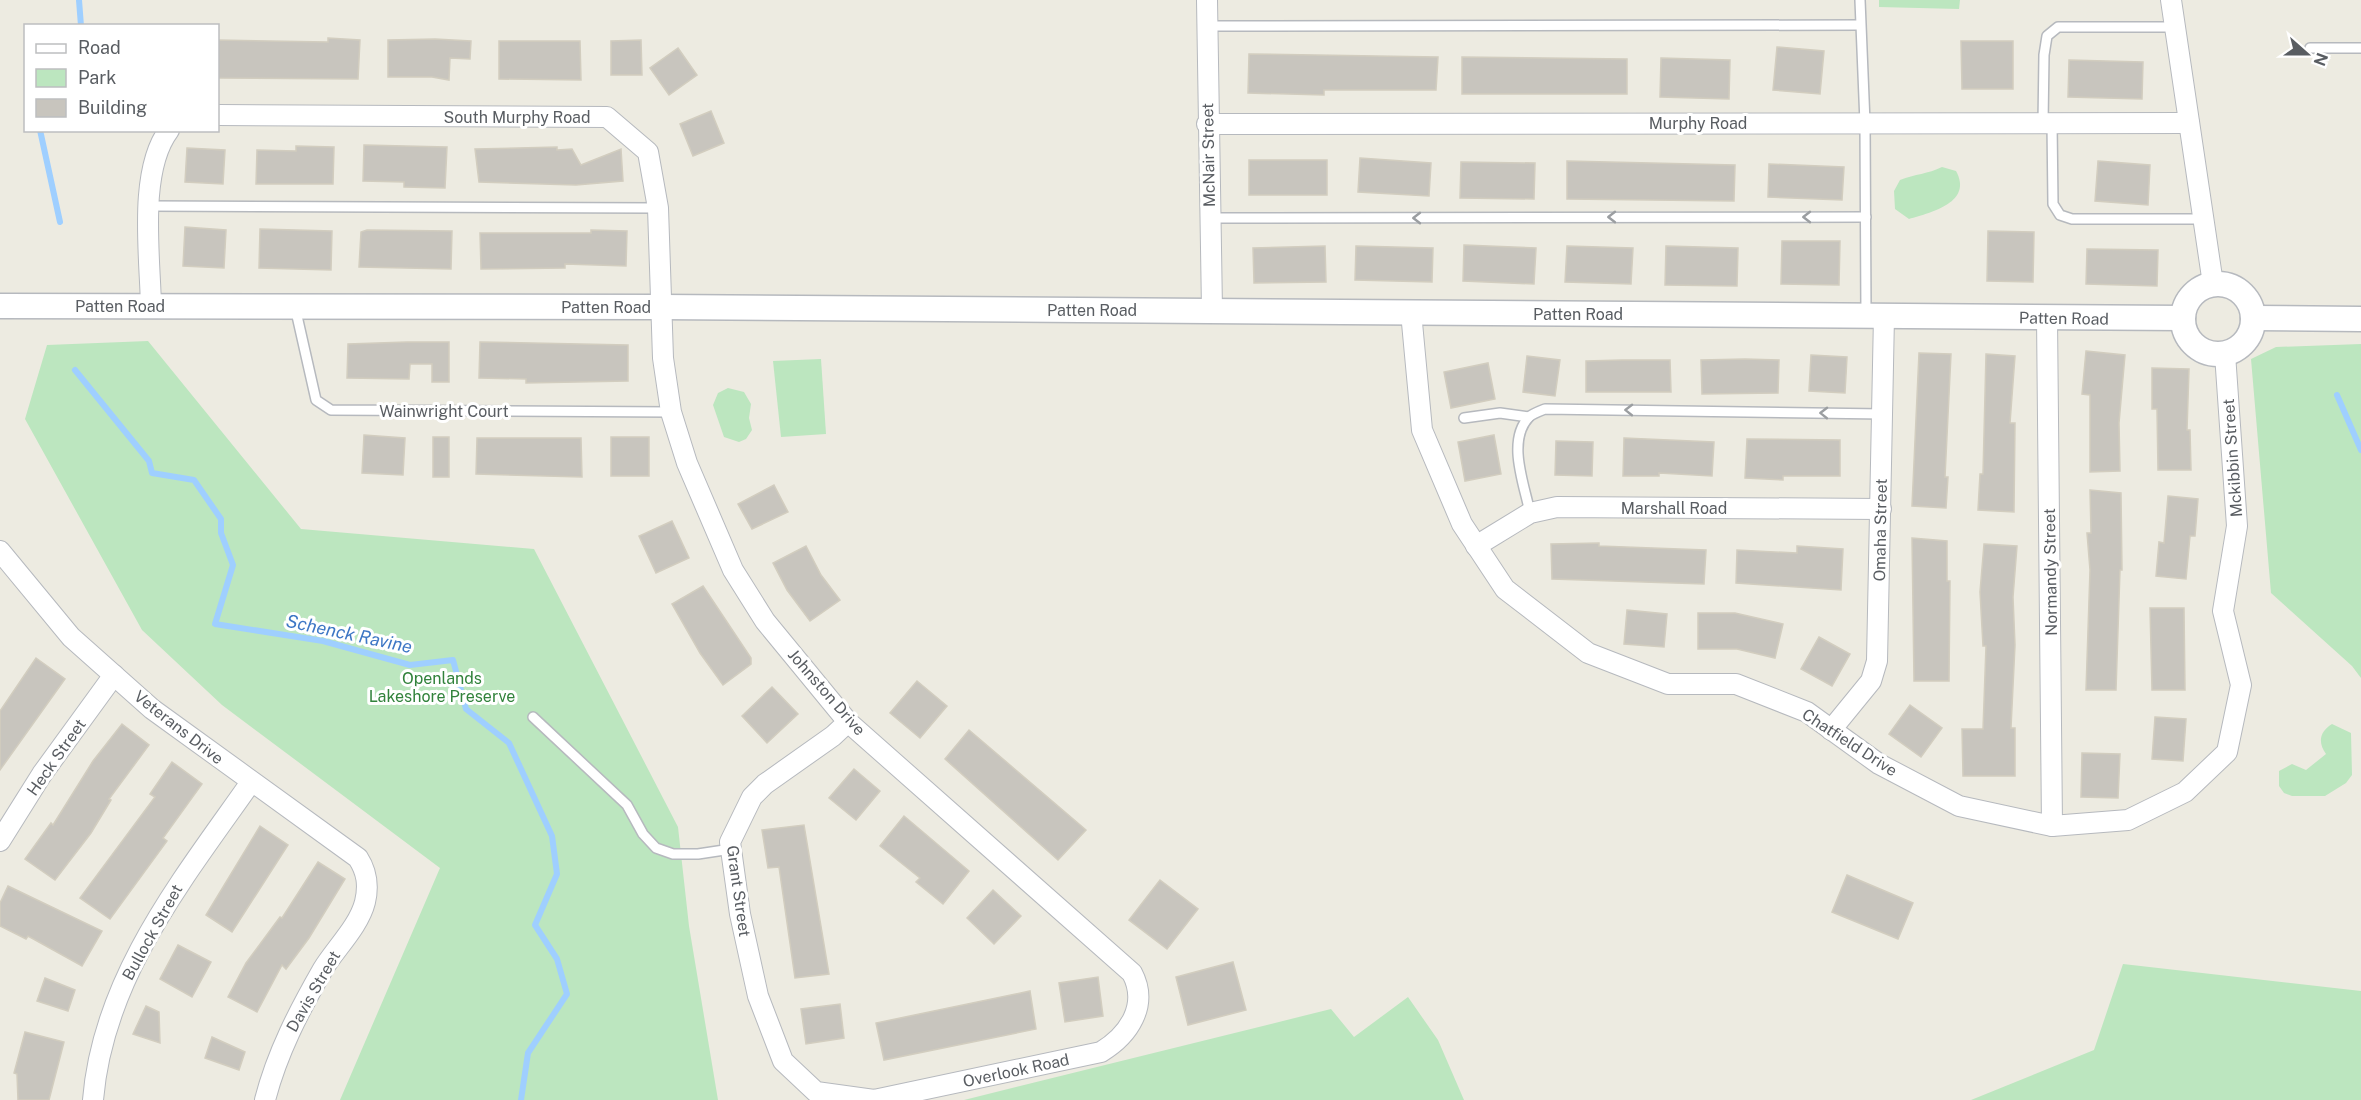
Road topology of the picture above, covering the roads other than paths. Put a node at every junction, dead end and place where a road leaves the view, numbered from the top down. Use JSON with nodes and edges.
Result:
{"nodes":[{"id":1,"x":1207,"y":0,"type":"edge"},
{"id":2,"x":1860,"y":0,"type":"edge"},
{"id":3,"x":2171,"y":0,"type":"edge"},
{"id":4,"x":1860,"y":25,"type":"junction"},
{"id":5,"x":1207,"y":26,"type":"junction"},
{"id":6,"x":2175,"y":27,"type":"junction"},
{"id":7,"x":2310,"y":48,"type":"dead end"},
{"id":8,"x":2361,"y":48,"type":"edge"},
{"id":9,"x":219,"y":115,"type":"edge"},
{"id":10,"x":1865,"y":123,"type":"junction"},
{"id":11,"x":2048,"y":123,"type":"junction"},
{"id":12,"x":2189,"y":123,"type":"junction"},
{"id":13,"x":1207,"y":124,"type":"junction"},
{"id":14,"x":168,"y":132,"type":"edge"},
{"id":15,"x":149,"y":206,"type":"junction"},
{"id":16,"x":658,"y":208,"type":"junction"},
{"id":17,"x":1866,"y":217,"type":"junction"},
{"id":18,"x":1210,"y":218,"type":"junction"},
{"id":19,"x":2203,"y":219,"type":"junction"},
{"id":20,"x":2213,"y":284,"type":"junction"},
{"id":21,"x":0,"y":306,"type":"edge"},
{"id":22,"x":151,"y":306,"type":"junction"},
{"id":23,"x":295,"y":306,"type":"junction"},
{"id":24,"x":661,"y":307,"type":"junction"},
{"id":25,"x":1212,"y":310,"type":"junction"},
{"id":26,"x":1411,"y":312,"type":"junction"},
{"id":27,"x":1875,"y":316,"type":"junction"},
{"id":28,"x":2047,"y":317,"type":"junction"},
{"id":29,"x":2183,"y":318,"type":"junction"},
{"id":30,"x":2253,"y":318,"type":"junction"},
{"id":31,"x":2361,"y":319,"type":"edge"},
{"id":32,"x":2225,"y":354,"type":"junction"},
{"id":33,"x":671,"y":412,"type":"junction"},
{"id":34,"x":1883,"y":414,"type":"junction"},
{"id":35,"x":1529,"y":417,"type":"junction"},
{"id":36,"x":1464,"y":418,"type":"dead end"},
{"id":37,"x":1881,"y":509,"type":"junction"},
{"id":38,"x":1530,"y":513,"type":"junction"},
{"id":39,"x":1476,"y":546,"type":"junction"},
{"id":40,"x":0,"y":552,"type":"edge"},
{"id":41,"x":114,"y":675,"type":"junction"},
{"id":42,"x":533,"y":717,"type":"dead end"},
{"id":43,"x":848,"y":722,"type":"junction"},
{"id":44,"x":1831,"y":730,"type":"junction"},
{"id":45,"x":251,"y":782,"type":"junction"},
{"id":46,"x":2185,"y":792,"type":"joint"},
{"id":47,"x":2052,"y":826,"type":"junction"},
{"id":48,"x":0,"y":841,"type":"edge"},
{"id":49,"x":731,"y":849,"type":"junction"},
{"id":50,"x":367,"y":885,"type":"joint"},
{"id":51,"x":1133,"y":1021,"type":"joint"},
{"id":52,"x":816,"y":1092,"type":"joint"},
{"id":53,"x":93,"y":1100,"type":"edge"},
{"id":54,"x":265,"y":1100,"type":"edge"}],
"edges":[{"from":1,"to":5,"type":"street","name":"McNair Street"},
{"from":2,"to":4,"type":"lane"},
{"from":3,"to":6,"type":"street"},
{"from":4,"to":5,"type":"lane"},
{"from":4,"to":10,"type":"lane"},
{"from":5,"to":13,"type":"street","name":"McNair Street"},
{"from":6,"to":11,"type":"lane"},
{"from":6,"to":12,"type":"street"},
{"from":7,"to":8,"type":"lane"},
{"from":9,"to":16,"type":"street","name":"South Murphy Road"},
{"from":10,"to":11,"type":"street","name":"Murphy Road"},
{"from":10,"to":13,"type":"street","name":"Murphy Road"},
{"from":10,"to":17,"type":"lane"},
{"from":11,"to":12,"type":"street","name":"Murphy Road"},
{"from":11,"to":19,"type":"lane"},
{"from":12,"to":19,"type":"street"},
{"from":13,"to":18,"type":"street","name":"McNair Street"},
{"from":14,"to":15,"type":"street"},
{"from":15,"to":16,"type":"lane"},
{"from":15,"to":22,"type":"street"},
{"from":16,"to":24,"type":"street","name":"South Murphy Road"},
{"from":17,"to":18,"type":"lane","one_way":true},
{"from":17,"to":27,"type":"lane"},
{"from":18,"to":25,"type":"street","name":"McNair Street"},
{"from":19,"to":20,"type":"street"},
{"from":20,"to":29,"type":"street"},
{"from":20,"to":30,"type":"street"},
{"from":21,"to":22,"type":"street","name":"Patten Road"},
{"from":22,"to":23,"type":"street","name":"Patten Road"},
{"from":23,"to":24,"type":"street","name":"Patten Road"},
{"from":23,"to":33,"type":"lane","name":"Wainwright Court"},
{"from":24,"to":25,"type":"street","name":"Patten Road"},
{"from":24,"to":33,"type":"street","name":"Johnston Drive"},
{"from":25,"to":26,"type":"street","name":"Patten Road"},
{"from":26,"to":27,"type":"street","name":"Patten Road"},
{"from":26,"to":39,"type":"street","name":"Chatfield Drive"},
{"from":27,"to":28,"type":"street","name":"Patten Road"},
{"from":27,"to":34,"type":"street","name":"Omaha Street"},
{"from":28,"to":29,"type":"street","name":"Patten Road"},
{"from":28,"to":47,"type":"street","name":"Normandy Street"},
{"from":29,"to":32,"type":"street"},
{"from":30,"to":31,"type":"street"},
{"from":30,"to":32,"type":"street"},
{"from":32,"to":46,"type":"street","name":"Mckibbin Street"},
{"from":33,"to":43,"type":"street","name":"Johnston Drive"},
{"from":34,"to":35,"type":"lane","one_way":true},
{"from":34,"to":37,"type":"street","name":"Omaha Street"},
{"from":35,"to":36,"type":"lane"},
{"from":35,"to":38,"type":"lane"},
{"from":37,"to":38,"type":"street","name":"Marshall Road"},
{"from":37,"to":44,"type":"street","name":"Omaha Street"},
{"from":38,"to":39,"type":"street","name":"Marshall Road"},
{"from":39,"to":44,"type":"street","name":"Chatfield Drive"},
{"from":40,"to":41,"type":"street","name":"Veterans Drive"},
{"from":41,"to":45,"type":"street","name":"Veterans Drive"},
{"from":41,"to":48,"type":"street","name":"Heck Street"},
{"from":42,"to":49,"type":"lane"},
{"from":43,"to":49,"type":"street","name":"Grant Street"},
{"from":43,"to":51,"type":"street","name":"Johnston Drive"},
{"from":44,"to":47,"type":"street","name":"Chatfield Drive"},
{"from":45,"to":50,"type":"street","name":"Veterans Drive"},
{"from":45,"to":53,"type":"street","name":"Bullock Street"},
{"from":46,"to":47,"type":"street","name":"Chatfield Drive"},
{"from":49,"to":52,"type":"street","name":"Grant Street"},
{"from":50,"to":54,"type":"street","name":"Davis Street"},
{"from":51,"to":52,"type":"street","name":"Overlook Road"}]}
